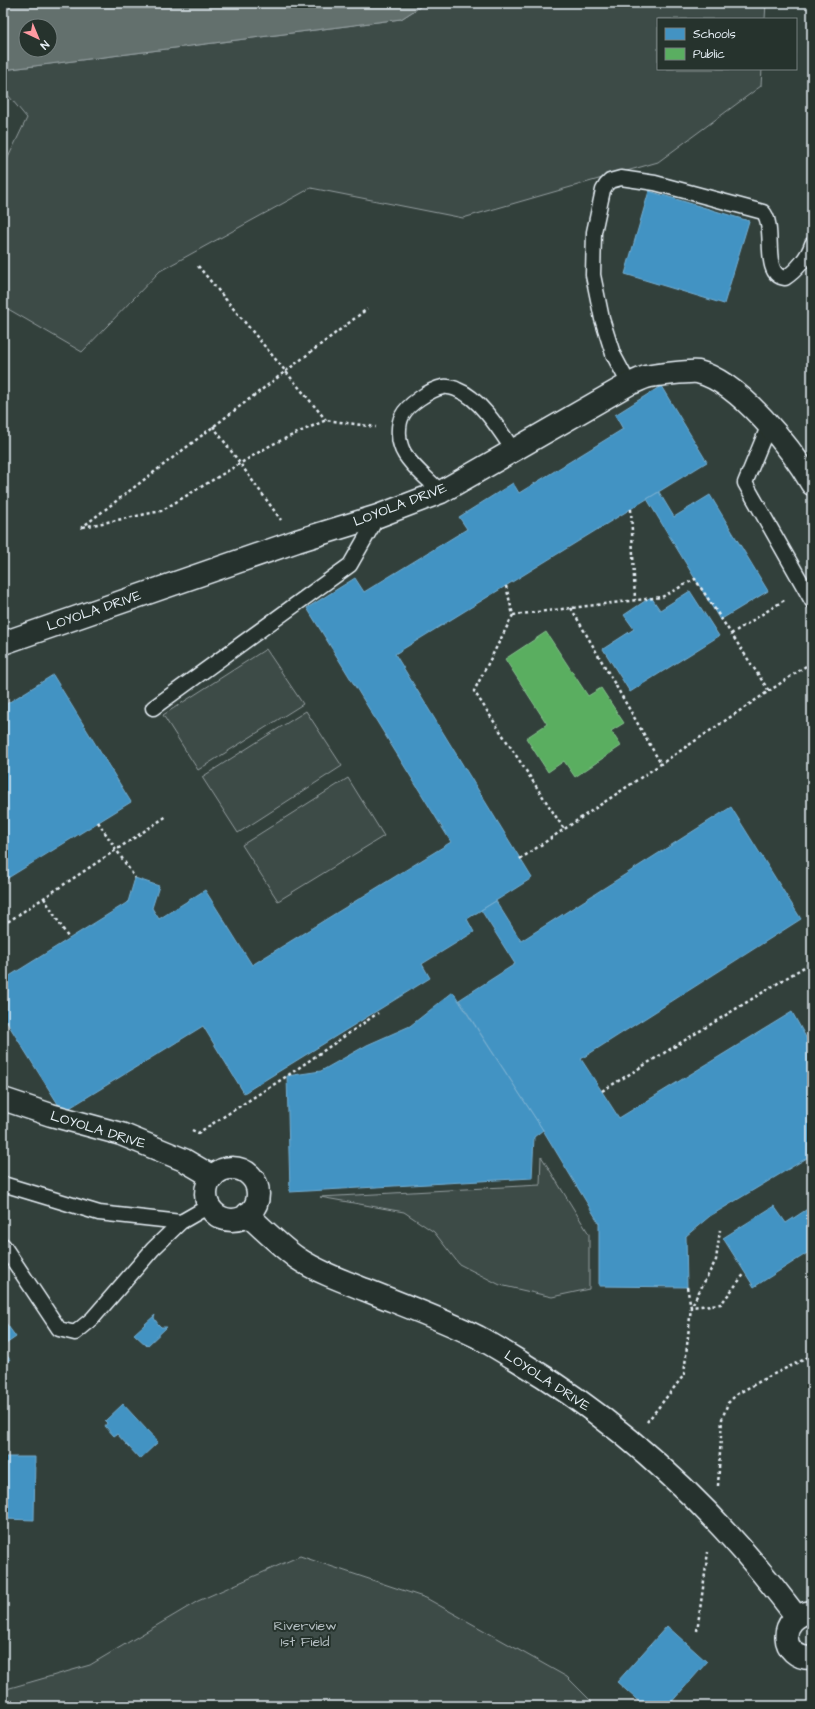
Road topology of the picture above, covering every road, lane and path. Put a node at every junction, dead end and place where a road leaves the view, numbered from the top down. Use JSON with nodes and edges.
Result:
{"nodes":[{"id":1,"x":812,"y":244,"type":"edge"},
{"id":2,"x":198,"y":266,"type":"dead end"},
{"id":3,"x":367,"y":309,"type":"dead end"},
{"id":4,"x":286,"y":371,"type":"junction"},
{"id":5,"x":629,"y":384,"type":"junction"},
{"id":6,"x":326,"y":420,"type":"junction"},
{"id":7,"x":213,"y":426,"type":"junction"},
{"id":8,"x":768,"y":427,"type":"junction"},
{"id":9,"x":399,"y":430,"type":"junction"},
{"id":10,"x":513,"y":450,"type":"junction"},
{"id":11,"x":241,"y":463,"type":"junction"},
{"id":12,"x":812,"y":484,"type":"edge"},
{"id":13,"x":440,"y":492,"type":"junction"},
{"id":14,"x":632,"y":509,"type":"dead end"},
{"id":15,"x":378,"y":516,"type":"junction"},
{"id":16,"x":296,"y":541,"type":"junction"},
{"id":17,"x":506,"y":586,"type":"dead end"},
{"id":18,"x":789,"y":597,"type":"dead end"},
{"id":19,"x":635,"y":600,"type":"junction"},
{"id":20,"x":812,"y":601,"type":"edge"},
{"id":21,"x":571,"y":608,"type":"junction"},
{"id":22,"x":513,"y":615,"type":"junction"},
{"id":23,"x":731,"y":634,"type":"junction"},
{"id":24,"x":3,"y":642,"type":"edge"},
{"id":25,"x":812,"y":662,"type":"edge"},
{"id":26,"x":769,"y":691,"type":"junction"},
{"id":27,"x":153,"y":708,"type":"dead end"},
{"id":28,"x":661,"y":764,"type":"junction"},
{"id":29,"x":167,"y":816,"type":"dead end"},
{"id":30,"x":98,"y":822,"type":"dead end"},
{"id":31,"x":564,"y":829,"type":"junction"},
{"id":32,"x":116,"y":850,"type":"junction"},
{"id":33,"x":520,"y":859,"type":"dead end"},
{"id":34,"x":135,"y":878,"type":"dead end"},
{"id":35,"x":44,"y":898,"type":"junction"},
{"id":36,"x":3,"y":925,"type":"edge"},
{"id":37,"x":69,"y":939,"type":"dead end"},
{"id":38,"x":812,"y":969,"type":"edge"},
{"id":39,"x":378,"y":1013,"type":"dead end"},
{"id":40,"x":602,"y":1092,"type":"dead end"},
{"id":41,"x":3,"y":1099,"type":"edge"},
{"id":42,"x":192,"y":1130,"type":"dead end"},
{"id":43,"x":212,"y":1177,"type":"junction"},
{"id":44,"x":3,"y":1184,"type":"edge"},
{"id":45,"x":209,"y":1206,"type":"junction"},
{"id":46,"x":247,"y":1214,"type":"junction"},
{"id":47,"x":181,"y":1222,"type":"junction"},
{"id":48,"x":720,"y":1230,"type":"dead end"},
{"id":49,"x":3,"y":1245,"type":"edge"},
{"id":50,"x":745,"y":1273,"type":"dead end"},
{"id":51,"x":687,"y":1287,"type":"dead end"},
{"id":52,"x":691,"y":1307,"type":"junction"},
{"id":53,"x":811,"y":1356,"type":"dead end"},
{"id":54,"x":631,"y":1441,"type":"junction"},
{"id":55,"x":713,"y":1519,"type":"junction"},
{"id":56,"x":804,"y":1614,"type":"edge"},
{"id":57,"x":697,"y":1631,"type":"dead end"},
{"id":58,"x":812,"y":1658,"type":"edge"}],
"edges":[{"from":1,"to":5,"type":"lane"},
{"from":2,"to":4,"type":"path"},
{"from":3,"to":4,"type":"path"},
{"from":4,"to":6,"type":"path"},
{"from":4,"to":7,"type":"path"},
{"from":5,"to":8,"type":"street","name":"LOYOLA DRIVE"},
{"from":5,"to":10,"type":"street","name":"LOYOLA DRIVE"},
{"from":6,"to":9,"type":"path"},
{"from":6,"to":11,"type":"path"},
{"from":7,"to":11,"type":"path"},
{"from":7,"to":11,"type":"path"},
{"from":8,"to":12,"type":"street","name":"LOYOLA DRIVE"},
{"from":8,"to":20,"type":"lane"},
{"from":9,"to":10,"type":"lane"},
{"from":9,"to":13,"type":"lane"},
{"from":10,"to":13,"type":"street","name":"LOYOLA DRIVE"},
{"from":11,"to":16,"type":"path"},
{"from":13,"to":15,"type":"street","name":"LOYOLA DRIVE"},
{"from":14,"to":19,"type":"path"},
{"from":15,"to":16,"type":"street","name":"LOYOLA DRIVE"},
{"from":15,"to":27,"type":"lane"},
{"from":16,"to":24,"type":"street","name":"LOYOLA DRIVE"},
{"from":17,"to":22,"type":"path"},
{"from":18,"to":23,"type":"path"},
{"from":19,"to":21,"type":"path"},
{"from":19,"to":23,"type":"path"},
{"from":21,"to":22,"type":"path"},
{"from":21,"to":28,"type":"path"},
{"from":22,"to":31,"type":"path"},
{"from":23,"to":26,"type":"path"},
{"from":25,"to":26,"type":"path"},
{"from":26,"to":28,"type":"path"},
{"from":28,"to":31,"type":"path"},
{"from":29,"to":32,"type":"path"},
{"from":30,"to":32,"type":"path"},
{"from":31,"to":33,"type":"path"},
{"from":32,"to":34,"type":"path"},
{"from":32,"to":35,"type":"path"},
{"from":35,"to":36,"type":"path"},
{"from":35,"to":37,"type":"path"},
{"from":38,"to":40,"type":"path"},
{"from":39,"to":42,"type":"path"},
{"from":41,"to":43,"type":"street","name":"LOYOLA DRIVE"},
{"from":43,"to":45,"type":"street"},
{"from":43,"to":46,"type":"street"},
{"from":44,"to":47,"type":"lane"},
{"from":45,"to":46,"type":"street"},
{"from":45,"to":47,"type":"lane"},
{"from":46,"to":54,"type":"street","name":"LOYOLA DRIVE"},
{"from":47,"to":49,"type":"lane"},
{"from":48,"to":52,"type":"path"},
{"from":50,"to":52,"type":"path"},
{"from":51,"to":52,"type":"path"},
{"from":52,"to":54,"type":"path"},
{"from":53,"to":55,"type":"path"},
{"from":54,"to":55,"type":"street","name":"LOYOLA DRIVE"},
{"from":55,"to":56,"type":"street","name":"LOYOLA DRIVE"},
{"from":55,"to":57,"type":"path"},
{"from":56,"to":58,"type":"street","name":"LOYOLA DRIVE"}]}
